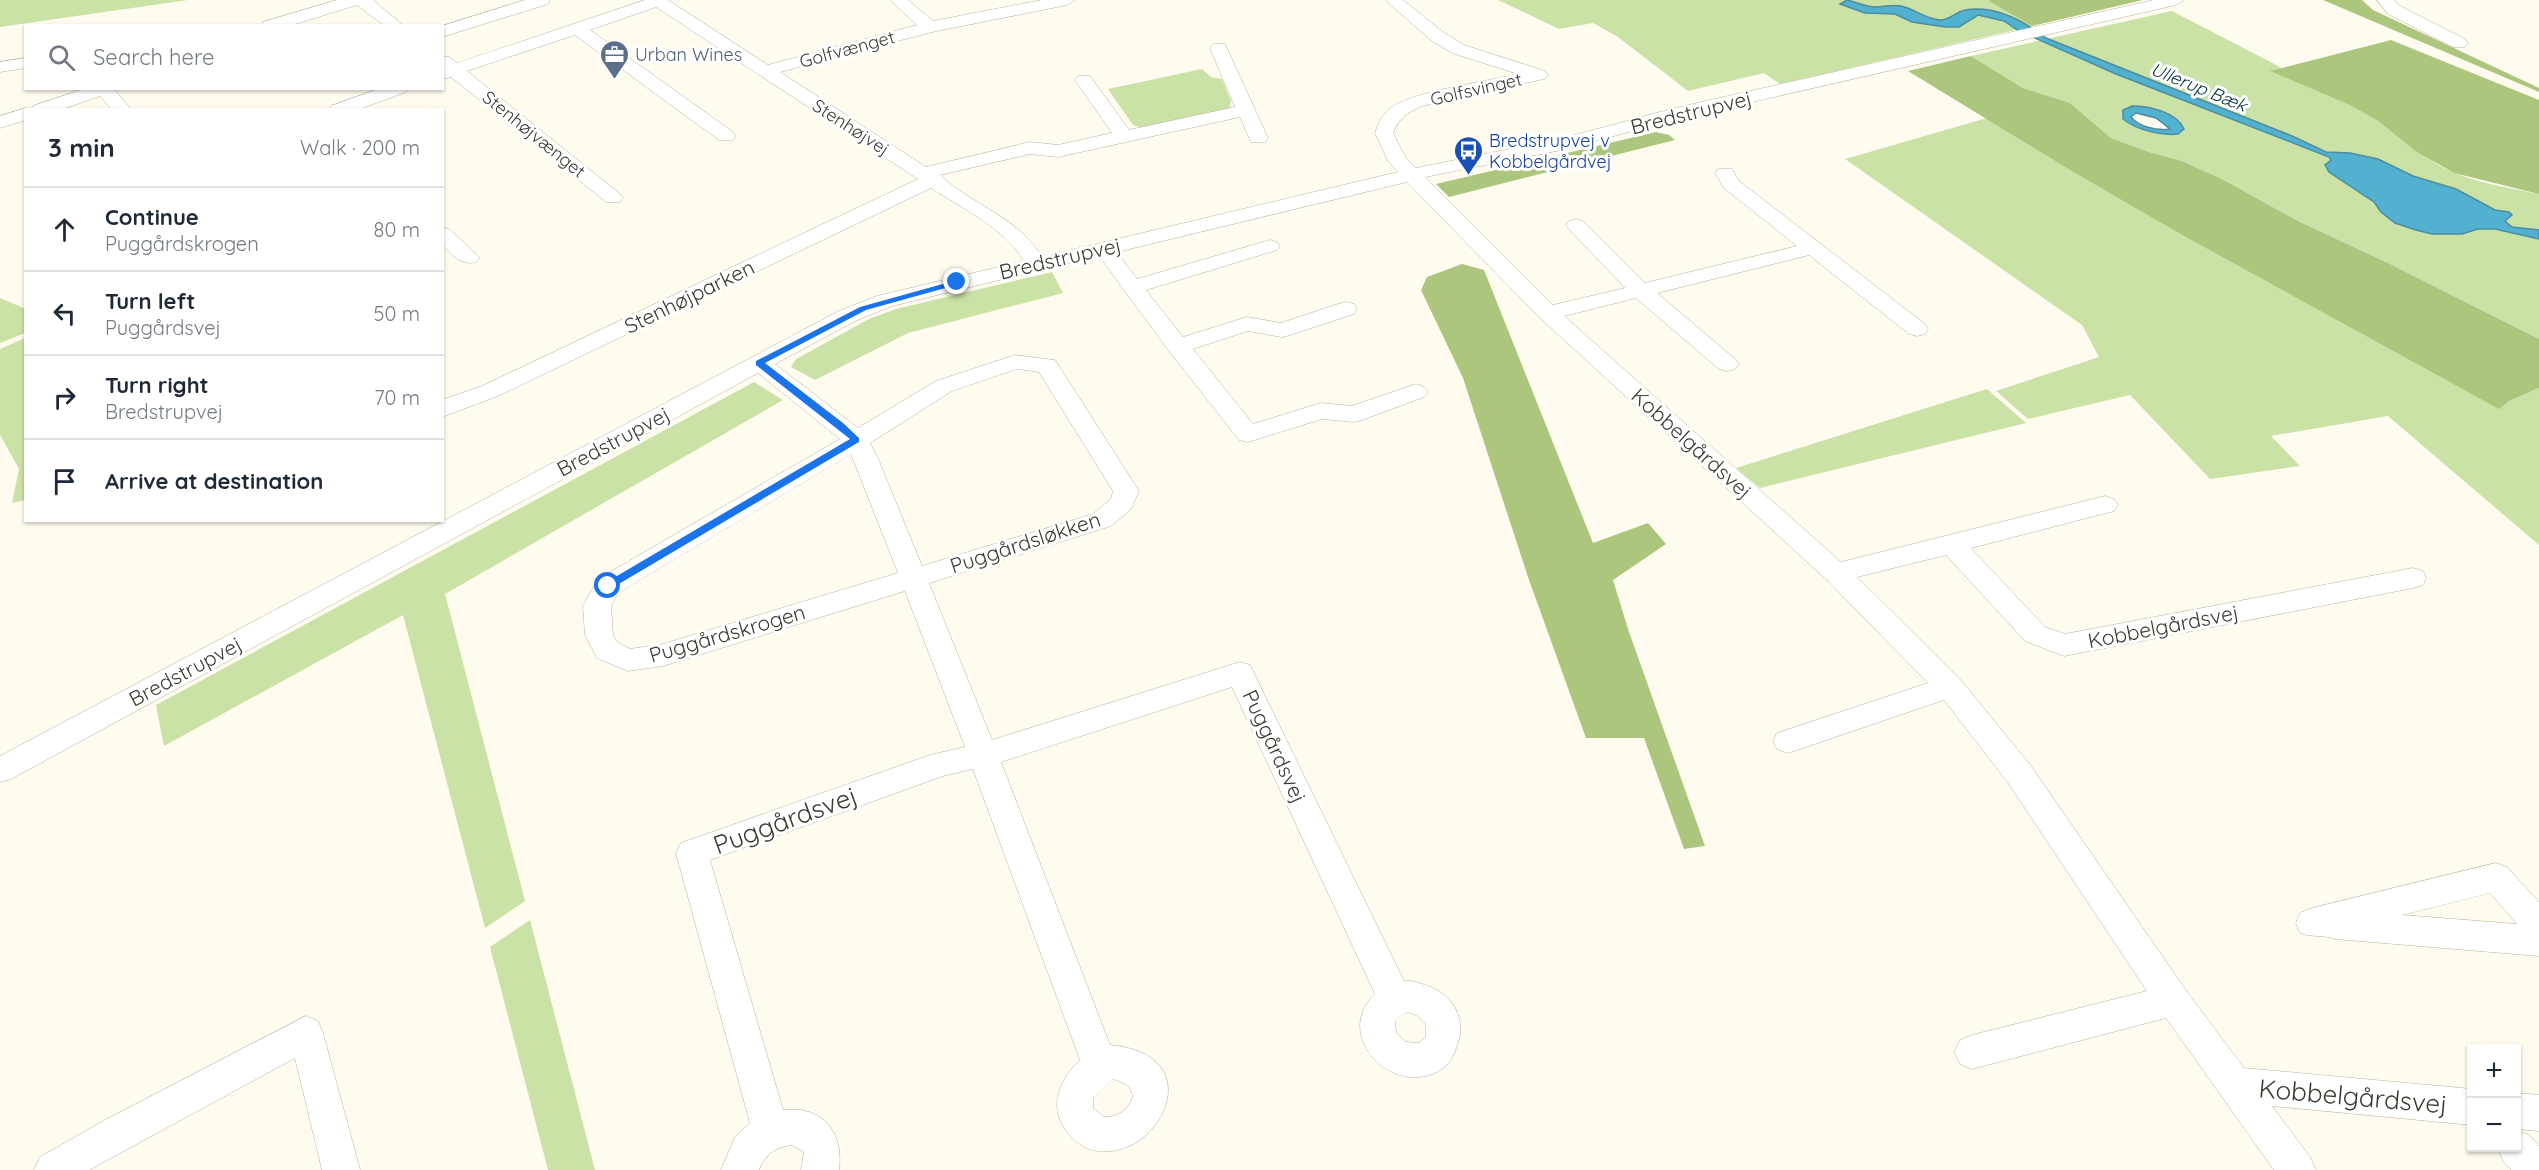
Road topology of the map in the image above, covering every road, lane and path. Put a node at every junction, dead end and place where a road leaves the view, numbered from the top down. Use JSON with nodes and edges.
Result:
{"nodes":[{"id":1,"x":355,"y":0,"type":"edge"},
{"id":2,"x":362,"y":0,"type":"edge"},
{"id":3,"x":543,"y":0,"type":"edge"},
{"id":4,"x":898,"y":0,"type":"edge"},
{"id":5,"x":1393,"y":0,"type":"edge"},
{"id":6,"x":2176,"y":0,"type":"edge"},
{"id":7,"x":2385,"y":0,"type":"edge"},
{"id":8,"x":658,"y":1,"type":"edge"},
{"id":9,"x":1060,"y":1,"type":"edge"},
{"id":10,"x":276,"y":24,"type":"edge"},
{"id":11,"x":393,"y":24,"type":"edge"},
{"id":12,"x":930,"y":27,"type":"junction"},
{"id":13,"x":577,"y":28,"type":"junction"},
{"id":14,"x":444,"y":31,"type":"edge"},
{"id":15,"x":2459,"y":43,"type":"dead end"},
{"id":16,"x":1219,"y":48,"type":"dead end"},
{"id":17,"x":24,"y":63,"type":"edge"},
{"id":18,"x":0,"y":67,"type":"edge"},
{"id":19,"x":447,"y":68,"type":"edge"},
{"id":20,"x":764,"y":71,"type":"junction"},
{"id":21,"x":1084,"y":80,"type":"dead end"},
{"id":22,"x":101,"y":90,"type":"edge"},
{"id":23,"x":105,"y":90,"type":"edge"},
{"id":24,"x":394,"y":90,"type":"edge"},
{"id":25,"x":46,"y":108,"type":"edge"},
{"id":26,"x":121,"y":108,"type":"edge"},
{"id":27,"x":344,"y":108,"type":"edge"},
{"id":28,"x":1246,"y":110,"type":"junction"},
{"id":29,"x":24,"y":115,"type":"edge"},
{"id":30,"x":0,"y":122,"type":"edge"},
{"id":31,"x":726,"y":136,"type":"dead end"},
{"id":32,"x":1124,"y":136,"type":"junction"},
{"id":33,"x":1258,"y":138,"type":"dead end"},
{"id":34,"x":1725,"y":172,"type":"dead end"},
{"id":35,"x":1411,"y":175,"type":"junction"},
{"id":36,"x":928,"y":176,"type":"junction"},
{"id":37,"x":613,"y":198,"type":"dead end"},
{"id":38,"x":1576,"y":225,"type":"dead end"},
{"id":39,"x":444,"y":235,"type":"edge"},
{"id":40,"x":1270,"y":246,"type":"dead end"},
{"id":41,"x":1104,"y":248,"type":"junction"},
{"id":42,"x":1814,"y":248,"type":"junction"},
{"id":43,"x":469,"y":258,"type":"dead end"},
{"id":44,"x":1035,"y":264,"type":"junction"},
{"id":45,"x":1132,"y":287,"type":"junction"},
{"id":46,"x":1641,"y":291,"type":"junction"},
{"id":47,"x":1346,"y":309,"type":"dead end"},
{"id":48,"x":1548,"y":314,"type":"junction"},
{"id":49,"x":1917,"y":329,"type":"dead end"},
{"id":50,"x":1177,"y":346,"type":"junction"},
{"id":51,"x":759,"y":363,"type":"junction"},
{"id":52,"x":1727,"y":364,"type":"dead end"},
{"id":53,"x":1416,"y":392,"type":"dead end"},
{"id":54,"x":444,"y":408,"type":"edge"},
{"id":55,"x":856,"y":440,"type":"junction"},
{"id":56,"x":2105,"y":505,"type":"dead end"},
{"id":57,"x":1952,"y":544,"type":"junction"},
{"id":58,"x":1836,"y":573,"type":"junction"},
{"id":59,"x":913,"y":578,"type":"junction"},
{"id":60,"x":2413,"y":578,"type":"dead end"},
{"id":61,"x":1950,"y":687,"type":"junction"},
{"id":62,"x":1788,"y":741,"type":"dead end"},
{"id":63,"x":982,"y":755,"type":"junction"},
{"id":64,"x":0,"y":770,"type":"edge"},
{"id":65,"x":2539,"y":925,"type":"edge"},
{"id":66,"x":2539,"y":941,"type":"edge"},
{"id":67,"x":1395,"y":999,"type":"dead end"},
{"id":68,"x":2173,"y":1000,"type":"junction"},
{"id":69,"x":1972,"y":1052,"type":"dead end"},
{"id":70,"x":1101,"y":1066,"type":"dead end"},
{"id":71,"x":2235,"y":1085,"type":"junction"},
{"id":72,"x":2467,"y":1107,"type":"edge"},
{"id":73,"x":2521,"y":1111,"type":"edge"},
{"id":74,"x":2539,"y":1113,"type":"edge"},
{"id":75,"x":771,"y":1131,"type":"junction"},
{"id":76,"x":2519,"y":1152,"type":"edge"},
{"id":77,"x":53,"y":1170,"type":"edge"},
{"id":78,"x":341,"y":1170,"type":"edge"},
{"id":79,"x":740,"y":1170,"type":"edge"},
{"id":80,"x":820,"y":1170,"type":"edge"},
{"id":81,"x":2297,"y":1170,"type":"edge"},
{"id":82,"x":2535,"y":1170,"type":"edge"}],
"edges":[{"from":1,"to":10,"type":"street"},
{"from":2,"to":11,"type":"street"},
{"from":3,"to":14,"type":"street"},
{"from":4,"to":12,"type":"street","name":"Golfvænget"},
{"from":5,"to":35,"type":"street","name":"Golfsvinget"},
{"from":6,"to":35,"type":"street","name":"Bredstrupvej"},
{"from":7,"to":15,"type":"street"},
{"from":8,"to":13,"type":"street","name":"Stenhøjvænget"},
{"from":8,"to":20,"type":"street","name":"Stenhøjvej"},
{"from":9,"to":12,"type":"street","name":"Golfvænget"},
{"from":12,"to":20,"type":"street","name":"Golfvænget"},
{"from":13,"to":19,"type":"street","name":"Stenhøjvænget"},
{"from":13,"to":31,"type":"street"},
{"from":16,"to":28,"type":"street"},
{"from":17,"to":18,"type":"street"},
{"from":19,"to":37,"type":"street","name":"Stenhøjvænget"},
{"from":20,"to":36,"type":"street","name":"Stenhøjvej"},
{"from":21,"to":32,"type":"street"},
{"from":22,"to":25,"type":"street"},
{"from":23,"to":26,"type":"street"},
{"from":24,"to":27,"type":"street"},
{"from":28,"to":32,"type":"street","name":"Stenhøjparken"},
{"from":28,"to":33,"type":"street"},
{"from":29,"to":30,"type":"street"},
{"from":32,"to":36,"type":"street","name":"Stenhøjparken"},
{"from":34,"to":42,"type":"street"},
{"from":35,"to":41,"type":"street","name":"Bredstrupvej"},
{"from":35,"to":48,"type":"street","name":"Kobbelgårdsvej"},
{"from":36,"to":44,"type":"street","name":"Stenhøjvej"},
{"from":36,"to":54,"type":"street","name":"Stenhøjparken"},
{"from":38,"to":46,"type":"street"},
{"from":39,"to":43,"type":"street"},
{"from":40,"to":45,"type":"street"},
{"from":41,"to":44,"type":"street","name":"Bredstrupvej"},
{"from":41,"to":45,"type":"street"},
{"from":42,"to":46,"type":"street"},
{"from":42,"to":49,"type":"street"},
{"from":44,"to":51,"type":"street","name":"Bredstrupvej"},
{"from":45,"to":50,"type":"street"},
{"from":46,"to":48,"type":"street"},
{"from":46,"to":52,"type":"street"},
{"from":47,"to":50,"type":"street"},
{"from":48,"to":58,"type":"street","name":"Kobbelgårdsvej"},
{"from":50,"to":53,"type":"street"},
{"from":51,"to":55,"type":"street"},
{"from":51,"to":64,"type":"street","name":"Bredstrupvej"},
{"from":55,"to":59,"type":"street"},
{"from":55,"to":59,"type":"street","name":"Puggårdsløkken"},
{"from":55,"to":59,"type":"street","name":"Puggårdskrogen"},
{"from":56,"to":57,"type":"street"},
{"from":57,"to":58,"type":"street"},
{"from":57,"to":60,"type":"street","name":"Kobbelgårdsvej"},
{"from":58,"to":61,"type":"street","name":"Kobbelgårdsvej"},
{"from":59,"to":63,"type":"street"},
{"from":61,"to":62,"type":"street"},
{"from":61,"to":68,"type":"street","name":"Kobbelgårdsvej"},
{"from":63,"to":67,"type":"street","name":"Puggårdsvej"},
{"from":63,"to":70,"type":"street"},
{"from":63,"to":75,"type":"street","name":"Puggårdsvej"},
{"from":65,"to":66,"type":"street"},
{"from":68,"to":69,"type":"street"},
{"from":68,"to":71,"type":"street","name":"Kobbelgårdsvej"},
{"from":71,"to":72,"type":"street","name":"Kobbelgårdsvej"},
{"from":71,"to":81,"type":"street","name":"Kobbelgårdsvej"},
{"from":73,"to":74,"type":"street"},
{"from":75,"to":79,"type":"street"},
{"from":75,"to":80,"type":"street"},
{"from":76,"to":82,"type":"street"},
{"from":77,"to":78,"type":"street"}]}
